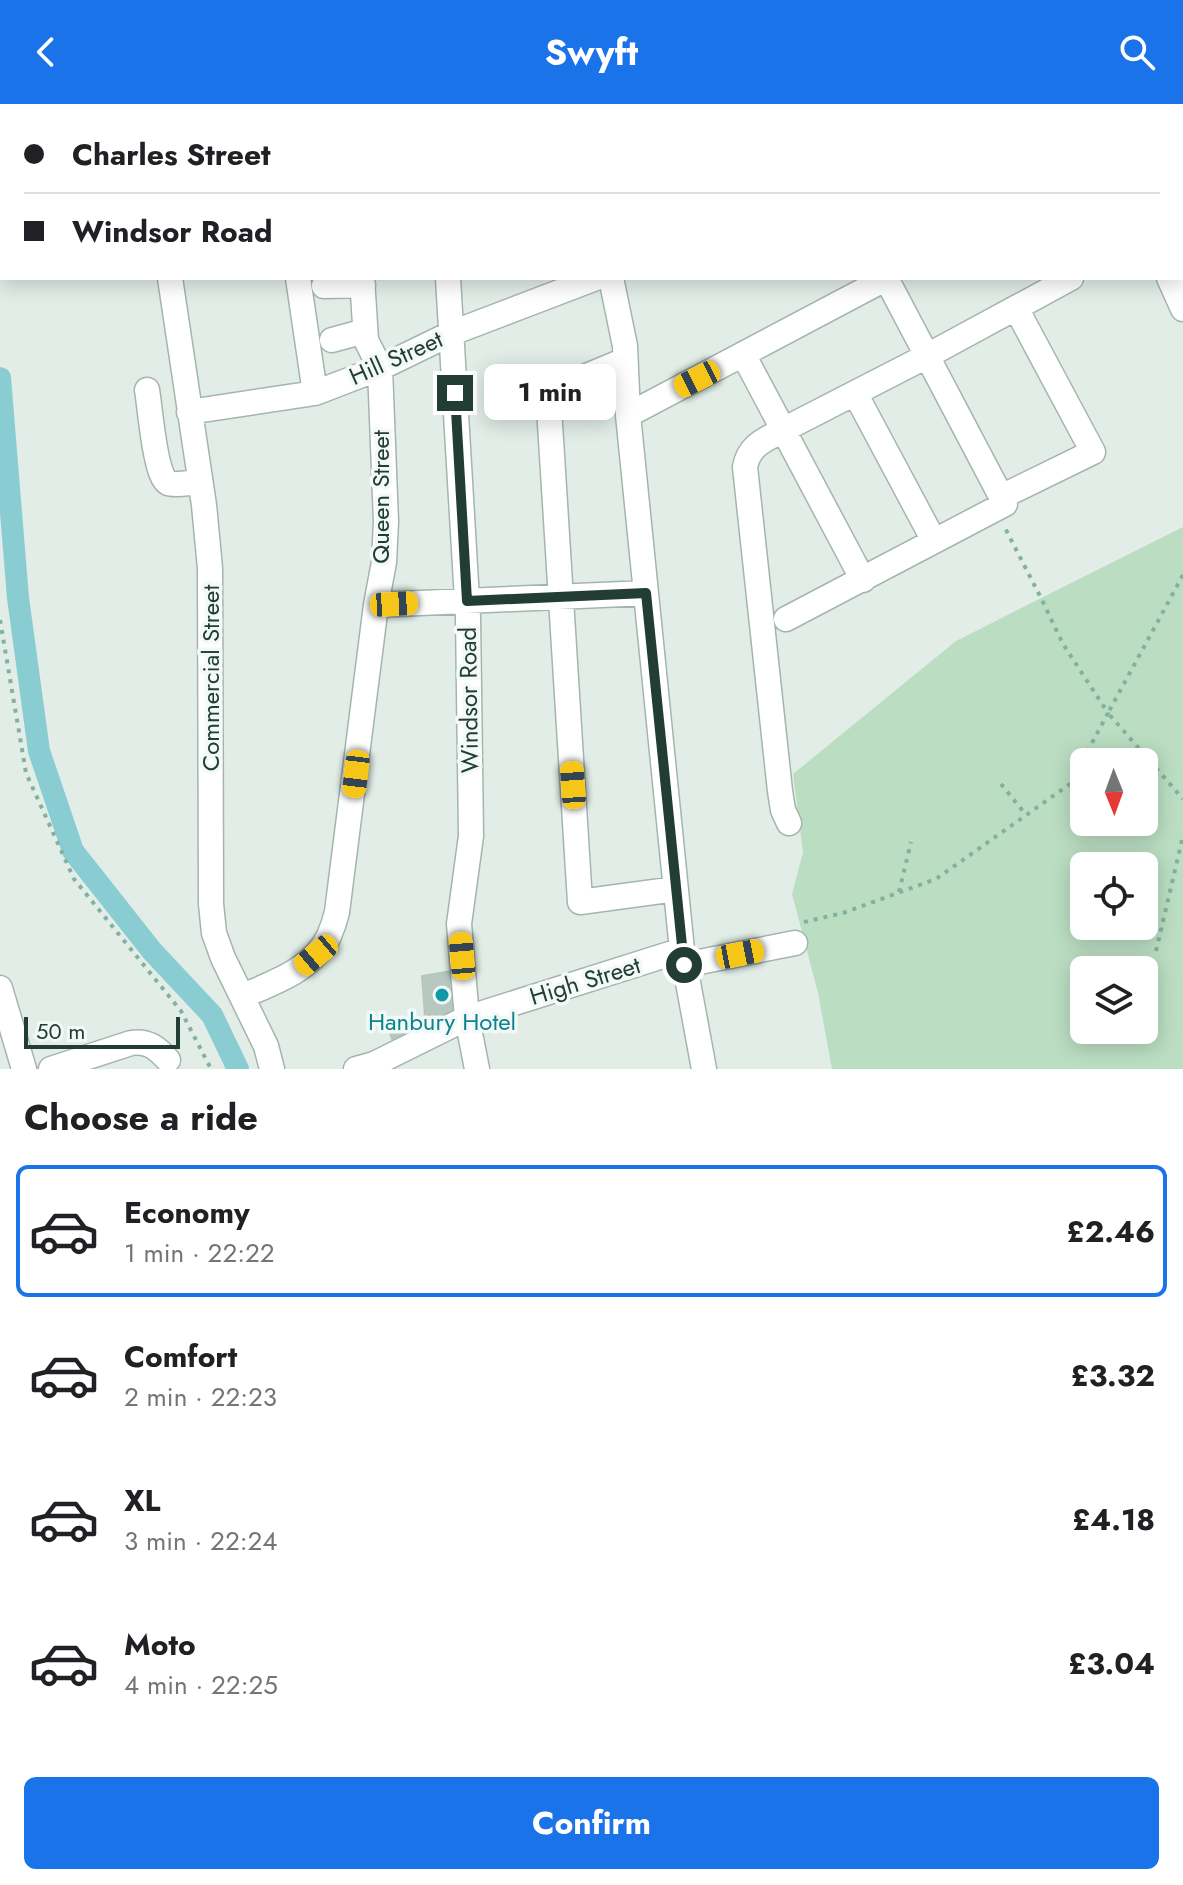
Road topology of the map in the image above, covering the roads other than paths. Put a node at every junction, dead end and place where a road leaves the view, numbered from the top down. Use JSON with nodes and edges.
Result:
{"nodes":[{"id":1,"x":170,"y":280,"type":"edge"},
{"id":2,"x":298,"y":280,"type":"edge"},
{"id":3,"x":448,"y":280,"type":"edge"},
{"id":4,"x":591,"y":280,"type":"edge"},
{"id":5,"x":611,"y":280,"type":"edge"},
{"id":6,"x":882,"y":280,"type":"edge"},
{"id":7,"x":887,"y":280,"type":"edge"},
{"id":8,"x":1067,"y":280,"type":"edge"},
{"id":9,"x":1170,"y":280,"type":"edge"},
{"id":10,"x":362,"y":282,"type":"edge"},
{"id":11,"x":324,"y":286,"type":"dead end"},
{"id":12,"x":1016,"y":308,"type":"junction"},
{"id":13,"x":1183,"y":309,"type":"edge"},
{"id":14,"x":365,"y":331,"type":"junction"},
{"id":15,"x":452,"y":333,"type":"junction"},
{"id":16,"x":332,"y":340,"type":"dead end"},
{"id":17,"x":743,"y":354,"type":"junction"},
{"id":18,"x":927,"y":356,"type":"junction"},
{"id":19,"x":625,"y":360,"type":"junction"},
{"id":20,"x":380,"y":368,"type":"junction"},
{"id":21,"x":147,"y":390,"type":"dead end"},
{"id":22,"x":315,"y":393,"type":"junction"},
{"id":23,"x":855,"y":393,"type":"junction"},
{"id":24,"x":189,"y":412,"type":"junction"},
{"id":25,"x":628,"y":415,"type":"junction"},
{"id":26,"x":783,"y":430,"type":"junction"},
{"id":27,"x":200,"y":482,"type":"junction"},
{"id":28,"x":1003,"y":500,"type":"junction"},
{"id":29,"x":934,"y":541,"type":"junction"},
{"id":30,"x":863,"y":580,"type":"junction"},
{"id":31,"x":646,"y":593,"type":"junction"},
{"id":32,"x":560,"y":597,"type":"junction"},
{"id":33,"x":467,"y":601,"type":"junction"},
{"id":34,"x":376,"y":605,"type":"junction"},
{"id":35,"x":786,"y":619,"type":"dead end"},
{"id":36,"x":789,"y":823,"type":"dead end"},
{"id":37,"x":676,"y":889,"type":"junction"},
{"id":38,"x":797,"y":933,"type":"road end"},
{"id":39,"x":683,"y":958,"type":"junction"},
{"id":40,"x":0,"y":988,"type":"edge"},
{"id":41,"x":243,"y":996,"type":"junction"},
{"id":42,"x":467,"y":1018,"type":"junction"},
{"id":43,"x":168,"y":1060,"type":"dead end"},
{"id":44,"x":24,"y":1069,"type":"edge"},
{"id":45,"x":51,"y":1069,"type":"edge"},
{"id":46,"x":272,"y":1069,"type":"edge"},
{"id":47,"x":356,"y":1069,"type":"edge"},
{"id":48,"x":477,"y":1069,"type":"edge"},
{"id":49,"x":704,"y":1069,"type":"edge"}],
"edges":[{"from":1,"to":24,"type":"street","name":"Commercial Street"},
{"from":2,"to":22,"type":"street"},
{"from":3,"to":15,"type":"street","name":"Windsor Road"},
{"from":4,"to":15,"type":"street","name":"Hill Street"},
{"from":5,"to":19,"type":"street"},
{"from":6,"to":17,"type":"street"},
{"from":7,"to":18,"type":"street"},
{"from":8,"to":12,"type":"street"},
{"from":9,"to":13,"type":"street"},
{"from":10,"to":11,"type":"street"},
{"from":10,"to":14,"type":"street","name":"Queen Street"},
{"from":12,"to":18,"type":"street"},
{"from":12,"to":28,"type":"street"},
{"from":14,"to":16,"type":"street"},
{"from":14,"to":20,"type":"street","name":"Queen Street"},
{"from":15,"to":20,"type":"street","name":"Hill Street"},
{"from":15,"to":33,"type":"street","name":"Windsor Road"},
{"from":17,"to":25,"type":"street"},
{"from":17,"to":26,"type":"street"},
{"from":18,"to":23,"type":"street"},
{"from":18,"to":28,"type":"street"},
{"from":19,"to":25,"type":"street"},
{"from":19,"to":32,"type":"street"},
{"from":20,"to":22,"type":"street","name":"Hill Street"},
{"from":20,"to":34,"type":"street","name":"Queen Street"},
{"from":21,"to":27,"type":"street"},
{"from":22,"to":24,"type":"street","name":"Hill Street"},
{"from":23,"to":26,"type":"street"},
{"from":23,"to":29,"type":"street"},
{"from":24,"to":27,"type":"street","name":"Commercial Street"},
{"from":25,"to":31,"type":"street"},
{"from":26,"to":30,"type":"street"},
{"from":26,"to":36,"type":"street"},
{"from":27,"to":41,"type":"street","name":"Commercial Street"},
{"from":28,"to":29,"type":"street"},
{"from":29,"to":30,"type":"street"},
{"from":30,"to":35,"type":"street"},
{"from":31,"to":32,"type":"street"},
{"from":31,"to":37,"type":"street"},
{"from":32,"to":33,"type":"street"},
{"from":32,"to":37,"type":"street"},
{"from":33,"to":34,"type":"street"},
{"from":33,"to":42,"type":"street","name":"Windsor Road"},
{"from":34,"to":41,"type":"street","name":"Queen Street"},
{"from":37,"to":39,"type":"street"},
{"from":38,"to":39,"type":"street","name":"High Street"},
{"from":39,"to":42,"type":"street","name":"High Street"},
{"from":39,"to":49,"type":"street"},
{"from":40,"to":44,"type":"street"},
{"from":41,"to":46,"type":"street","name":"Commercial Street"},
{"from":42,"to":47,"type":"street","name":"High Street"},
{"from":42,"to":48,"type":"street","name":"Windsor Road"},
{"from":43,"to":45,"type":"street"}]}
